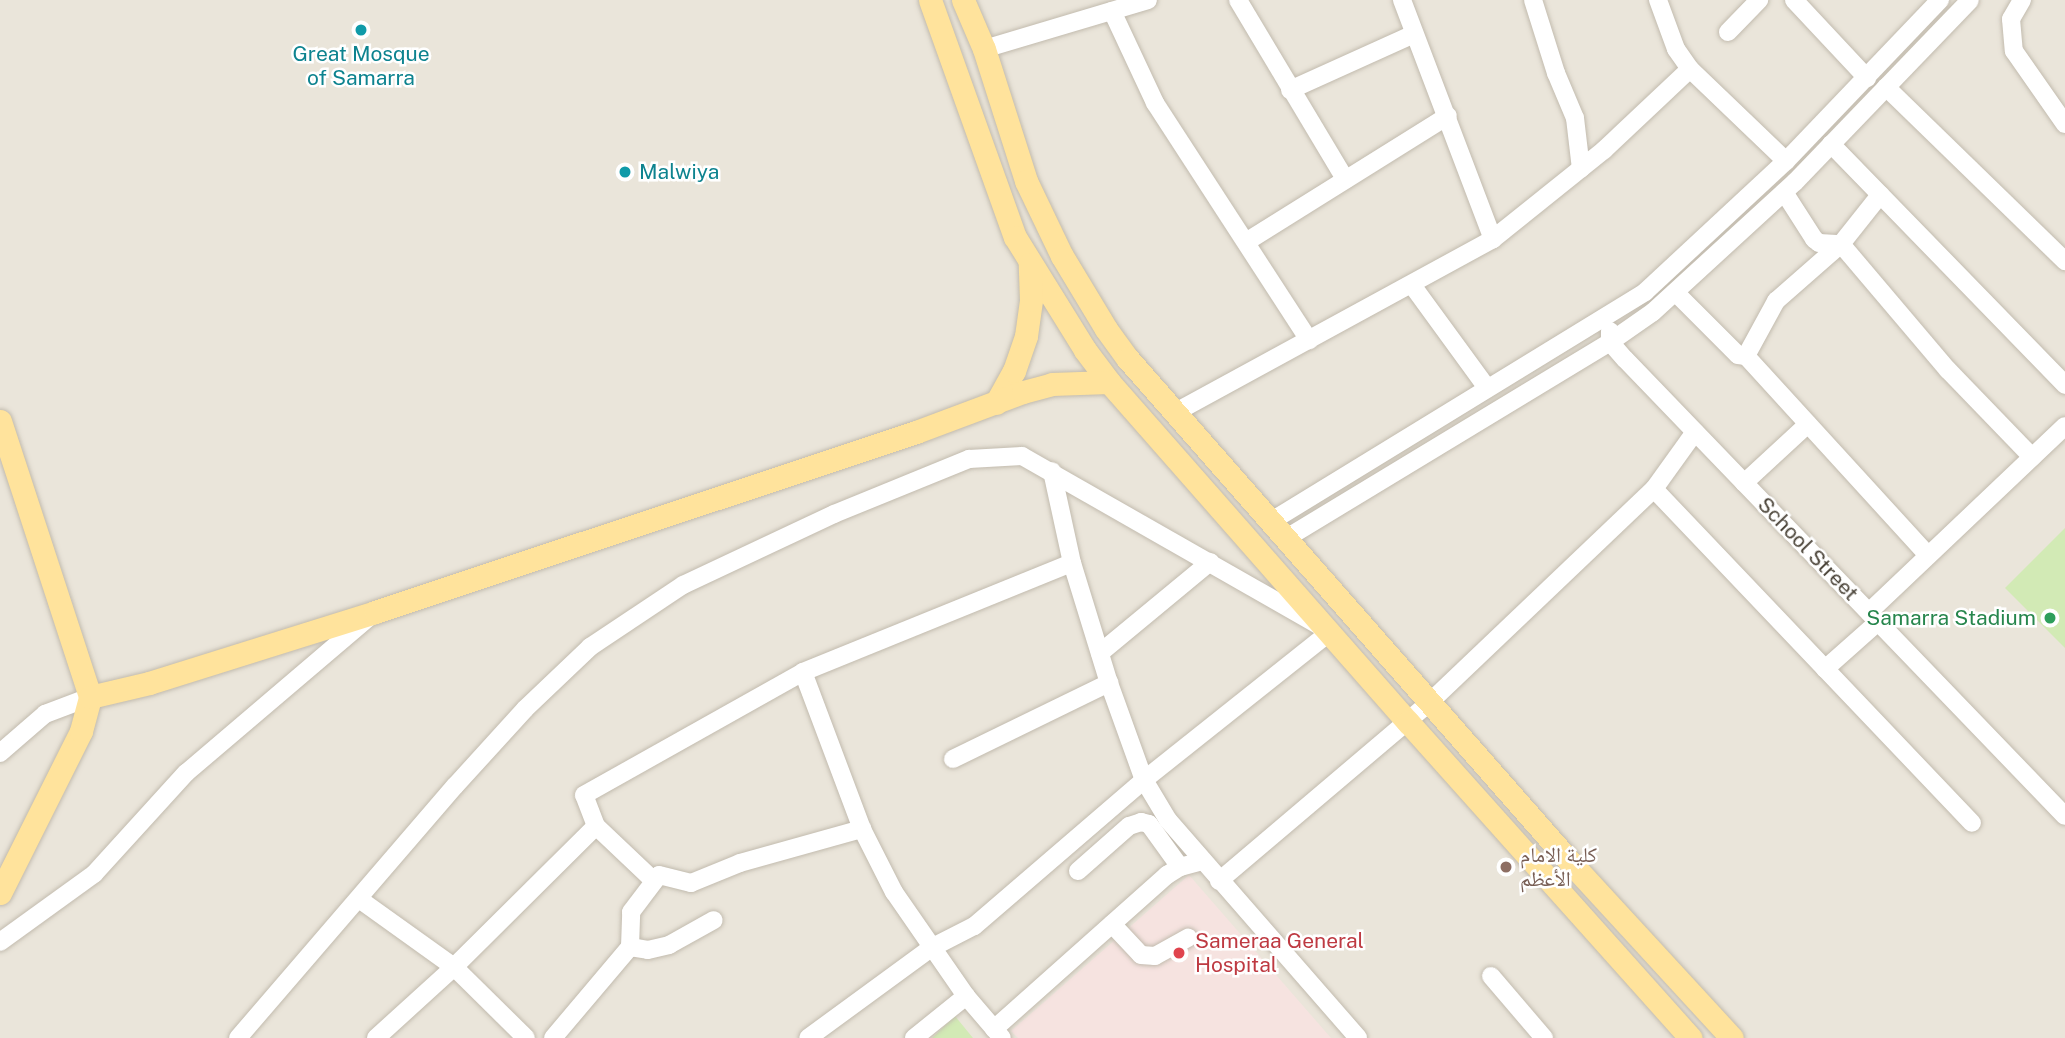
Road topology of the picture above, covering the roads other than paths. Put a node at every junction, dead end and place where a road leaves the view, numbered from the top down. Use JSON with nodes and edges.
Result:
{"nodes":[{"id":1,"x":930,"y":0,"type":"edge"},
{"id":2,"x":963,"y":0,"type":"edge"},
{"id":3,"x":1148,"y":0,"type":"edge"},
{"id":4,"x":1238,"y":0,"type":"edge"},
{"id":5,"x":1402,"y":0,"type":"edge"},
{"id":6,"x":1533,"y":0,"type":"edge"},
{"id":7,"x":1658,"y":0,"type":"edge"},
{"id":8,"x":1759,"y":0,"type":"edge"},
{"id":9,"x":1794,"y":0,"type":"edge"},
{"id":10,"x":1940,"y":0,"type":"edge"},
{"id":11,"x":1970,"y":0,"type":"edge"},
{"id":12,"x":2021,"y":0,"type":"edge"},
{"id":13,"x":1112,"y":10,"type":"junction"},
{"id":14,"x":1728,"y":32,"type":"dead end"},
{"id":15,"x":1413,"y":34,"type":"junction"},
{"id":16,"x":984,"y":49,"type":"junction"},
{"id":17,"x":1690,"y":69,"type":"junction"},
{"id":18,"x":1867,"y":78,"type":"junction"},
{"id":19,"x":1886,"y":87,"type":"junction"},
{"id":20,"x":1290,"y":90,"type":"junction"},
{"id":21,"x":997,"y":92,"type":"junction"},
{"id":22,"x":966,"y":102,"type":"junction"},
{"id":23,"x":1448,"y":116,"type":"junction"},
{"id":24,"x":2065,"y":124,"type":"edge"},
{"id":25,"x":1831,"y":144,"type":"junction"},
{"id":26,"x":1786,"y":162,"type":"junction"},
{"id":27,"x":1581,"y":169,"type":"junction"},
{"id":28,"x":1345,"y":179,"type":"junction"},
{"id":29,"x":1784,"y":192,"type":"junction"},
{"id":30,"x":1880,"y":195,"type":"junction"},
{"id":31,"x":1493,"y":239,"type":"junction"},
{"id":32,"x":1247,"y":242,"type":"junction"},
{"id":33,"x":1841,"y":244,"type":"junction"},
{"id":34,"x":2065,"y":261,"type":"edge"},
{"id":35,"x":1030,"y":264,"type":"junction"},
{"id":36,"x":1412,"y":285,"type":"junction"},
{"id":37,"x":1677,"y":294,"type":"junction"},
{"id":38,"x":1615,"y":312,"type":"junction"},
{"id":39,"x":1309,"y":340,"type":"junction"},
{"id":40,"x":1610,"y":342,"type":"junction"},
{"id":41,"x":1746,"y":356,"type":"junction"},
{"id":42,"x":1109,"y":382,"type":"junction"},
{"id":43,"x":2065,"y":385,"type":"edge"},
{"id":44,"x":1488,"y":388,"type":"junction"},
{"id":45,"x":996,"y":403,"type":"junction"},
{"id":46,"x":1176,"y":412,"type":"junction"},
{"id":47,"x":0,"y":421,"type":"edge"},
{"id":48,"x":1808,"y":424,"type":"junction"},
{"id":49,"x":2065,"y":426,"type":"edge"},
{"id":50,"x":1696,"y":432,"type":"junction"},
{"id":51,"x":2032,"y":457,"type":"junction"},
{"id":52,"x":1052,"y":471,"type":"junction"},
{"id":53,"x":1744,"y":483,"type":"junction"},
{"id":54,"x":1654,"y":489,"type":"junction"},
{"id":55,"x":1278,"y":530,"type":"junction"},
{"id":56,"x":1928,"y":555,"type":"junction"},
{"id":57,"x":1210,"y":562,"type":"junction"},
{"id":58,"x":1072,"y":563,"type":"junction"},
{"id":59,"x":375,"y":612,"type":"junction"},
{"id":60,"x":1873,"y":617,"type":"junction"},
{"id":61,"x":1330,"y":632,"type":"junction"},
{"id":62,"x":1100,"y":653,"type":"junction"},
{"id":63,"x":1825,"y":669,"type":"junction"},
{"id":64,"x":803,"y":672,"type":"junction"},
{"id":65,"x":1109,"y":683,"type":"junction"},
{"id":66,"x":90,"y":697,"type":"junction"},
{"id":67,"x":1430,"y":702,"type":"junction"},
{"id":68,"x":1408,"y":722,"type":"junction"},
{"id":69,"x":0,"y":753,"type":"edge"},
{"id":70,"x":953,"y":759,"type":"dead end"},
{"id":71,"x":1144,"y":779,"type":"junction"},
{"id":72,"x":2065,"y":816,"type":"edge"},
{"id":73,"x":1972,"y":823,"type":"dead end"},
{"id":74,"x":596,"y":826,"type":"junction"},
{"id":75,"x":862,"y":828,"type":"junction"},
{"id":76,"x":1202,"y":861,"type":"junction"},
{"id":77,"x":1180,"y":867,"type":"junction"},
{"id":78,"x":1078,"y":871,"type":"dead end"},
{"id":79,"x":654,"y":881,"type":"junction"},
{"id":80,"x":1219,"y":881,"type":"junction"},
{"id":81,"x":0,"y":893,"type":"edge"},
{"id":82,"x":359,"y":899,"type":"junction"},
{"id":83,"x":713,"y":920,"type":"dead end"},
{"id":84,"x":1112,"y":924,"type":"junction"},
{"id":85,"x":1188,"y":938,"type":"dead end"},
{"id":86,"x":0,"y":942,"type":"edge"},
{"id":87,"x":630,"y":947,"type":"junction"},
{"id":88,"x":931,"y":948,"type":"junction"},
{"id":89,"x":454,"y":967,"type":"junction"},
{"id":90,"x":1491,"y":976,"type":"dead end"},
{"id":91,"x":966,"y":996,"type":"junction"},
{"id":92,"x":998,"y":1033,"type":"edge"},
{"id":93,"x":238,"y":1038,"type":"edge"},
{"id":94,"x":376,"y":1038,"type":"edge"},
{"id":95,"x":526,"y":1038,"type":"edge"},
{"id":96,"x":553,"y":1038,"type":"edge"},
{"id":97,"x":808,"y":1038,"type":"edge"},
{"id":98,"x":914,"y":1038,"type":"edge"},
{"id":99,"x":1358,"y":1038,"type":"edge"},
{"id":100,"x":1544,"y":1038,"type":"edge"},
{"id":101,"x":1691,"y":1038,"type":"edge"},
{"id":102,"x":1732,"y":1038,"type":"edge"}],
"edges":[{"from":1,"to":22,"type":"main road"},
{"from":2,"to":16,"type":"main road"},
{"from":3,"to":13,"type":"street"},
{"from":4,"to":20,"type":"street"},
{"from":5,"to":15,"type":"street"},
{"from":6,"to":27,"type":"street"},
{"from":7,"to":17,"type":"street"},
{"from":8,"to":14,"type":"street"},
{"from":9,"to":18,"type":"street"},
{"from":10,"to":18,"type":"street"},
{"from":11,"to":19,"type":"street"},
{"from":12,"to":24,"type":"street"},
{"from":13,"to":16,"type":"street"},
{"from":13,"to":32,"type":"street"},
{"from":15,"to":20,"type":"street"},
{"from":15,"to":23,"type":"street"},
{"from":16,"to":21,"type":"main road"},
{"from":17,"to":26,"type":"street"},
{"from":17,"to":27,"type":"street"},
{"from":18,"to":26,"type":"street"},
{"from":19,"to":25,"type":"street"},
{"from":19,"to":34,"type":"street"},
{"from":20,"to":28,"type":"street"},
{"from":21,"to":22,"type":"main road"},
{"from":21,"to":46,"type":"main road"},
{"from":22,"to":35,"type":"main road"},
{"from":23,"to":28,"type":"street"},
{"from":23,"to":31,"type":"street"},
{"from":25,"to":29,"type":"street"},
{"from":25,"to":30,"type":"street"},
{"from":26,"to":38,"type":"street"},
{"from":27,"to":31,"type":"street"},
{"from":28,"to":32,"type":"street"},
{"from":29,"to":33,"type":"street"},
{"from":29,"to":37,"type":"street"},
{"from":30,"to":33,"type":"street"},
{"from":30,"to":43,"type":"street"},
{"from":31,"to":36,"type":"street"},
{"from":32,"to":39,"type":"street"},
{"from":33,"to":41,"type":"street"},
{"from":33,"to":51,"type":"street"},
{"from":35,"to":42,"type":"main road"},
{"from":35,"to":45,"type":"main road"},
{"from":36,"to":39,"type":"street"},
{"from":36,"to":44,"type":"street"},
{"from":37,"to":40,"type":"street"},
{"from":37,"to":41,"type":"street"},
{"from":38,"to":40,"type":"street"},
{"from":38,"to":44,"type":"street"},
{"from":39,"to":46,"type":"street"},
{"from":40,"to":50,"type":"street","name":"School Street"},
{"from":40,"to":55,"type":"street"},
{"from":41,"to":48,"type":"street"},
{"from":42,"to":45,"type":"main road"},
{"from":42,"to":61,"type":"main road"},
{"from":44,"to":55,"type":"street"},
{"from":45,"to":59,"type":"main road"},
{"from":46,"to":55,"type":"main road"},
{"from":47,"to":66,"type":"main road"},
{"from":48,"to":53,"type":"street"},
{"from":48,"to":56,"type":"street"},
{"from":49,"to":51,"type":"street"},
{"from":50,"to":53,"type":"street","name":"School Street"},
{"from":50,"to":54,"type":"street"},
{"from":51,"to":56,"type":"street"},
{"from":52,"to":57,"type":"street"},
{"from":52,"to":58,"type":"street"},
{"from":52,"to":82,"type":"street"},
{"from":53,"to":60,"type":"street","name":"School Street"},
{"from":54,"to":63,"type":"street"},
{"from":54,"to":67,"type":"street"},
{"from":55,"to":67,"type":"main road"},
{"from":56,"to":60,"type":"street"},
{"from":57,"to":61,"type":"street"},
{"from":57,"to":62,"type":"street"},
{"from":58,"to":62,"type":"street"},
{"from":58,"to":64,"type":"street"},
{"from":59,"to":66,"type":"main road"},
{"from":59,"to":86,"type":"street"},
{"from":60,"to":63,"type":"street"},
{"from":60,"to":72,"type":"street","name":"School Street"},
{"from":61,"to":68,"type":"main road"},
{"from":61,"to":71,"type":"street"},
{"from":62,"to":65,"type":"street"},
{"from":63,"to":73,"type":"street"},
{"from":64,"to":74,"type":"street"},
{"from":64,"to":75,"type":"street"},
{"from":65,"to":70,"type":"street"},
{"from":65,"to":71,"type":"street"},
{"from":66,"to":69,"type":"street"},
{"from":66,"to":81,"type":"main road"},
{"from":67,"to":68,"type":"street"},
{"from":67,"to":102,"type":"main road"},
{"from":68,"to":80,"type":"street"},
{"from":68,"to":101,"type":"main road"},
{"from":71,"to":76,"type":"street"},
{"from":71,"to":88,"type":"street"},
{"from":74,"to":79,"type":"street"},
{"from":74,"to":89,"type":"street"},
{"from":75,"to":79,"type":"street"},
{"from":75,"to":88,"type":"street"},
{"from":76,"to":77,"type":"street"},
{"from":76,"to":80,"type":"street"},
{"from":77,"to":78,"type":"street"},
{"from":77,"to":84,"type":"street"},
{"from":79,"to":87,"type":"street"},
{"from":80,"to":99,"type":"street"},
{"from":82,"to":89,"type":"street"},
{"from":82,"to":93,"type":"street"},
{"from":83,"to":87,"type":"street"},
{"from":84,"to":85,"type":"street"},
{"from":84,"to":92,"type":"street"},
{"from":87,"to":96,"type":"street"},
{"from":88,"to":91,"type":"street"},
{"from":88,"to":97,"type":"street"},
{"from":89,"to":94,"type":"street"},
{"from":89,"to":95,"type":"street"},
{"from":90,"to":100,"type":"street"},
{"from":91,"to":92,"type":"street"},
{"from":91,"to":98,"type":"street"}]}
